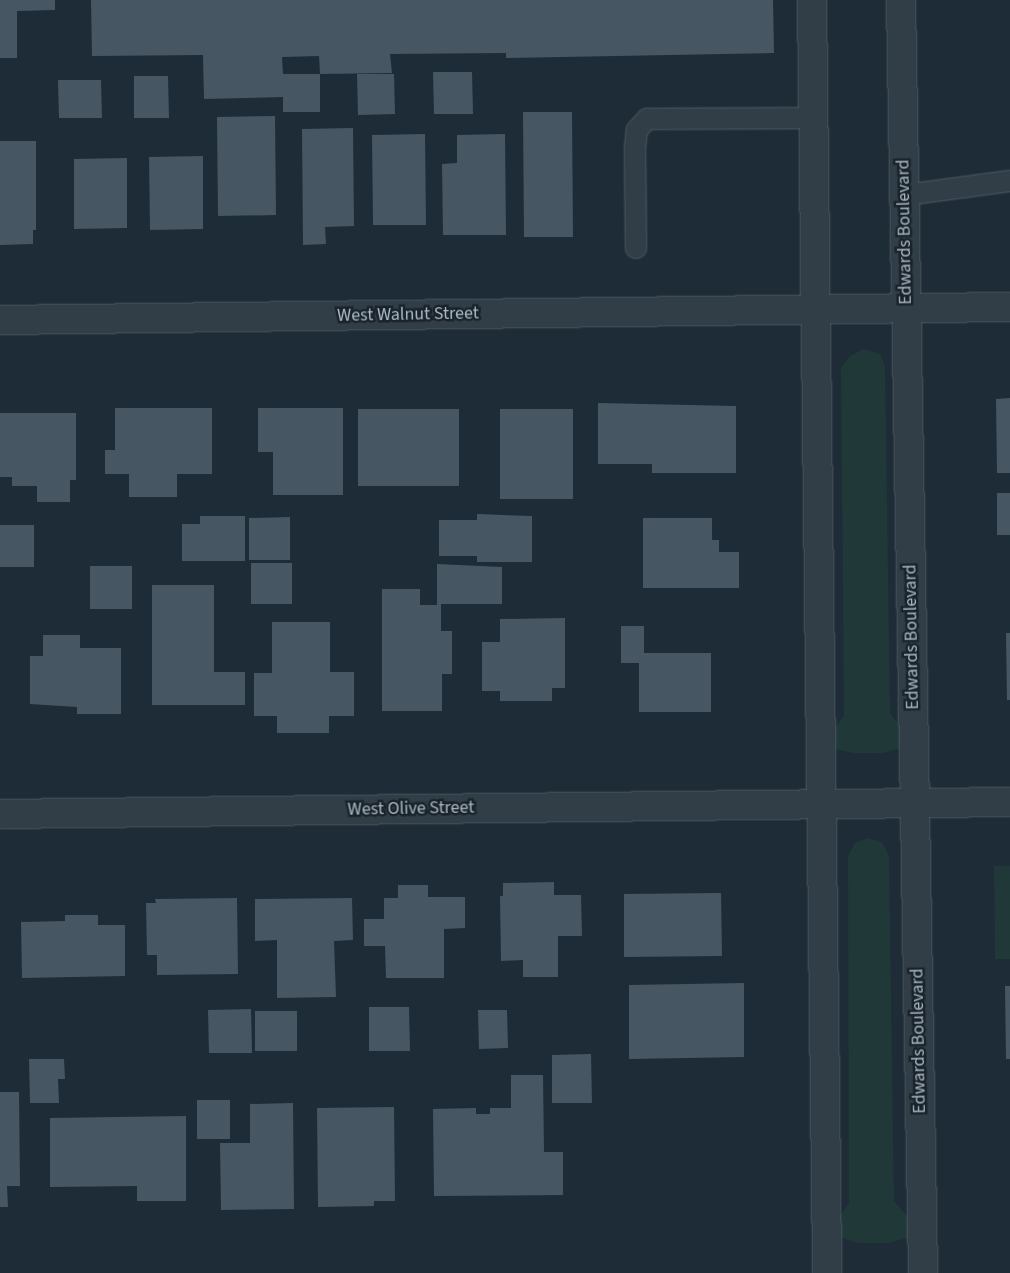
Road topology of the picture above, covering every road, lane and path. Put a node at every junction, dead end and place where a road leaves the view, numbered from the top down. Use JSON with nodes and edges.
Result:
{"nodes":[{"id":1,"x":812,"y":0,"type":"edge"},
{"id":2,"x":901,"y":0,"type":"edge"},
{"id":3,"x":814,"y":118,"type":"junction"},
{"id":4,"x":1010,"y":181,"type":"edge"},
{"id":5,"x":905,"y":195,"type":"junction"},
{"id":6,"x":636,"y":248,"type":"dead end"},
{"id":7,"x":1010,"y":307,"type":"edge"},
{"id":8,"x":907,"y":308,"type":"junction"},
{"id":9,"x":816,"y":309,"type":"junction"},
{"id":10,"x":0,"y":320,"type":"edge"},
{"id":11,"x":1010,"y":802,"type":"edge"},
{"id":12,"x":915,"y":803,"type":"junction"},
{"id":13,"x":822,"y":804,"type":"junction"},
{"id":14,"x":0,"y":814,"type":"edge"},
{"id":15,"x":826,"y":1273,"type":"edge"},
{"id":16,"x":923,"y":1273,"type":"edge"}],
"edges":[{"from":1,"to":3,"type":"street"},
{"from":2,"to":5,"type":"street","name":"Edwards Boulevard"},
{"from":3,"to":6,"type":"lane"},
{"from":3,"to":9,"type":"street"},
{"from":4,"to":5,"type":"lane"},
{"from":5,"to":8,"type":"street","name":"Edwards Boulevard"},
{"from":7,"to":8,"type":"street","name":"West Walnut Street"},
{"from":8,"to":9,"type":"street","name":"West Walnut Street"},
{"from":8,"to":12,"type":"street","name":"Edwards Boulevard"},
{"from":9,"to":10,"type":"street","name":"West Walnut Street"},
{"from":9,"to":13,"type":"street"},
{"from":11,"to":12,"type":"street","name":"West Olive Street"},
{"from":12,"to":13,"type":"street","name":"West Olive Street"},
{"from":12,"to":16,"type":"street","name":"Edwards Boulevard"},
{"from":13,"to":14,"type":"street","name":"West Olive Street"},
{"from":13,"to":15,"type":"street"}]}
